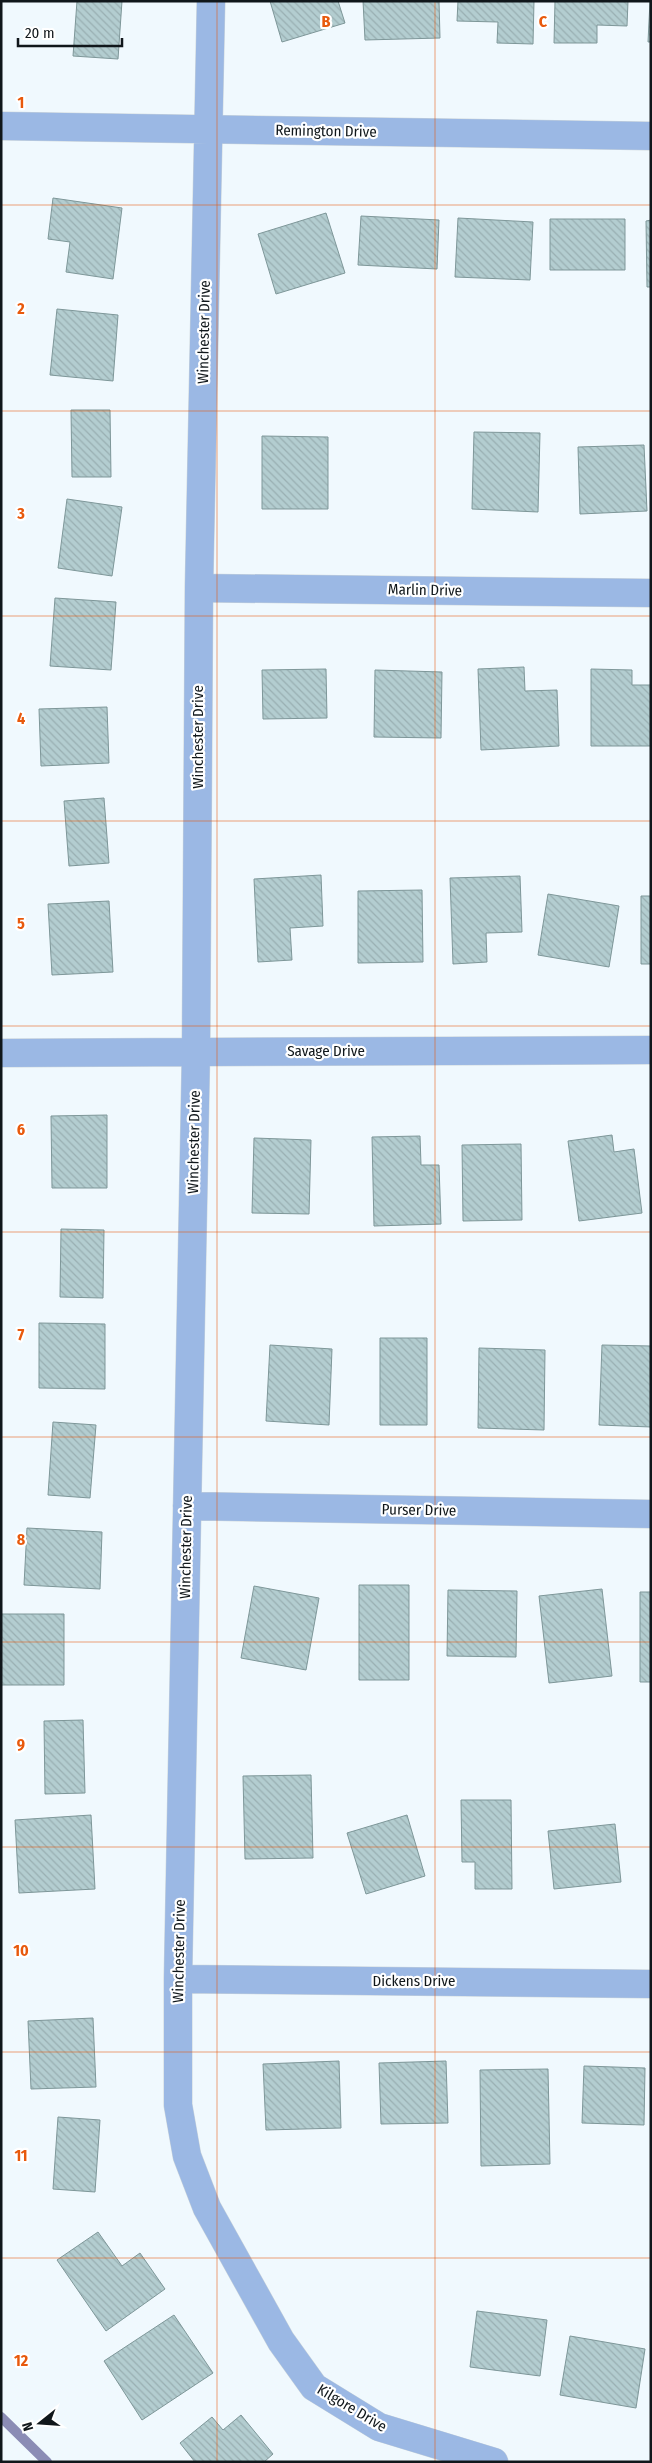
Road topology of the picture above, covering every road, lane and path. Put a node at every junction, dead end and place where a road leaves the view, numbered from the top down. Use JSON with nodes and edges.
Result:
{"nodes":[{"id":1,"x":211,"y":1,"type":"edge"},
{"id":2,"x":1,"y":126,"type":"edge"},
{"id":3,"x":207,"y":130,"type":"junction"},
{"id":4,"x":651,"y":136,"type":"edge"},
{"id":5,"x":199,"y":588,"type":"junction"},
{"id":6,"x":651,"y":593,"type":"edge"},
{"id":7,"x":651,"y":1050,"type":"edge"},
{"id":8,"x":196,"y":1052,"type":"junction"},
{"id":9,"x":1,"y":1053,"type":"edge"},
{"id":10,"x":187,"y":1506,"type":"junction"},
{"id":11,"x":651,"y":1514,"type":"edge"},
{"id":12,"x":178,"y":1979,"type":"junction"},
{"id":13,"x":651,"y":1984,"type":"edge"},
{"id":14,"x":240,"y":2269,"type":"joint"},
{"id":15,"x":494,"y":2462,"type":"edge"}],
"edges":[{"from":1,"to":3,"type":"street","name":"Winchester Drive"},
{"from":2,"to":3,"type":"street","name":"Remington Drive"},
{"from":3,"to":4,"type":"street","name":"Remington Drive"},
{"from":3,"to":5,"type":"street","name":"Winchester Drive"},
{"from":5,"to":6,"type":"street","name":"Marlin Drive"},
{"from":5,"to":8,"type":"street","name":"Winchester Drive"},
{"from":7,"to":8,"type":"street","name":"Savage Drive"},
{"from":8,"to":9,"type":"street","name":"Savage Drive"},
{"from":8,"to":10,"type":"street","name":"Winchester Drive"},
{"from":10,"to":11,"type":"street","name":"Purser Drive"},
{"from":10,"to":12,"type":"street","name":"Winchester Drive"},
{"from":12,"to":13,"type":"street","name":"Dickens Drive"},
{"from":12,"to":14,"type":"street","name":"Winchester Drive"},
{"from":14,"to":15,"type":"street","name":"Kilgore Drive"}]}
